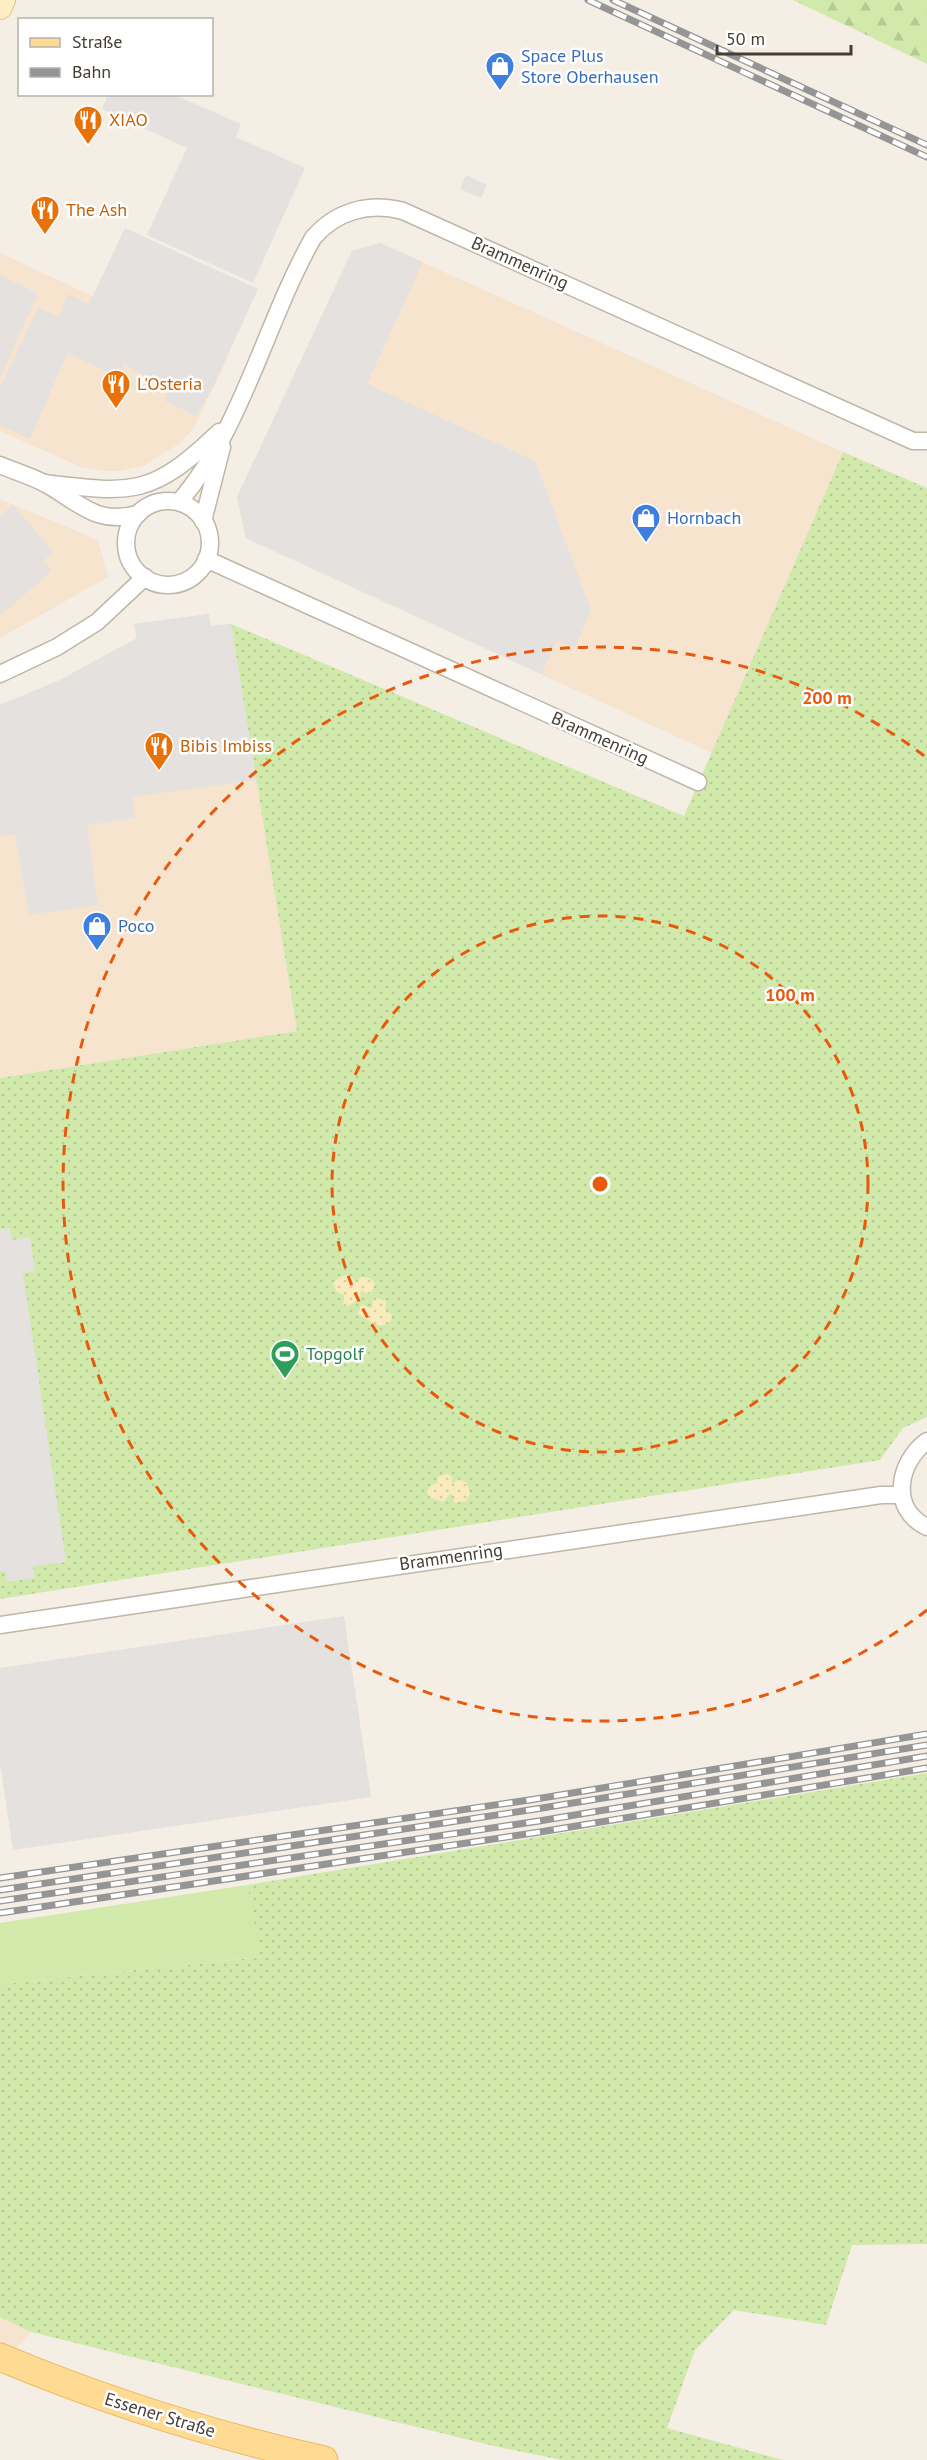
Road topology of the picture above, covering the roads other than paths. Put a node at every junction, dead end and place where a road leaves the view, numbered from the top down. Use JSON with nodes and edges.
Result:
{"nodes":[{"id":1,"x":3,"y":0,"type":"edge"},
{"id":2,"x":0,"y":7,"type":"edge"},
{"id":3,"x":228,"y":423,"type":"junction"},
{"id":4,"x":920,"y":441,"type":"edge"},
{"id":5,"x":927,"y":456,"type":"edge"},
{"id":6,"x":0,"y":465,"type":"edge"},
{"id":7,"x":44,"y":483,"type":"junction"},
{"id":8,"x":179,"y":502,"type":"junction"},
{"id":9,"x":138,"y":514,"type":"junction"},
{"id":10,"x":203,"y":520,"type":"junction"},
{"id":11,"x":206,"y":559,"type":"junction"},
{"id":12,"x":145,"y":577,"type":"junction"},
{"id":13,"x":0,"y":674,"type":"edge"},
{"id":14,"x":698,"y":782,"type":"dead end"},
{"id":15,"x":927,"y":1442,"type":"edge"},
{"id":16,"x":902,"y":1495,"type":"junction"},
{"id":17,"x":927,"y":1527,"type":"edge"},
{"id":18,"x":0,"y":1625,"type":"edge"},
{"id":19,"x":0,"y":2357,"type":"edge"},
{"id":20,"x":284,"y":2455,"type":"edge"},
{"id":21,"x":324,"y":2460,"type":"edge"}],
"edges":[{"from":1,"to":2,"type":"main road"},
{"from":3,"to":4,"type":"street","name":"Brammenring"},
{"from":3,"to":7,"type":"street","name":"Brammenring"},
{"from":3,"to":8,"type":"street","name":"Brammenring"},
{"from":3,"to":10,"type":"street","name":"Brammenring"},
{"from":4,"to":5,"type":"street","name":"Brammenring"},
{"from":6,"to":7,"type":"street","name":"Brammenring"},
{"from":7,"to":9,"type":"street","name":"Brammenring"},
{"from":8,"to":9,"type":"street","name":"Brammenring"},
{"from":8,"to":10,"type":"street"},
{"from":9,"to":12,"type":"street"},
{"from":10,"to":11,"type":"street","name":"Brammenring"},
{"from":11,"to":12,"type":"street"},
{"from":11,"to":14,"type":"street","name":"Brammenring"},
{"from":12,"to":13,"type":"street"},
{"from":15,"to":16,"type":"street"},
{"from":16,"to":17,"type":"street"},
{"from":16,"to":18,"type":"street","name":"Brammenring"},
{"from":19,"to":20,"type":"main road","name":"Essener Straße"},
{"from":20,"to":21,"type":"main road","name":"Essener Straße"}]}
